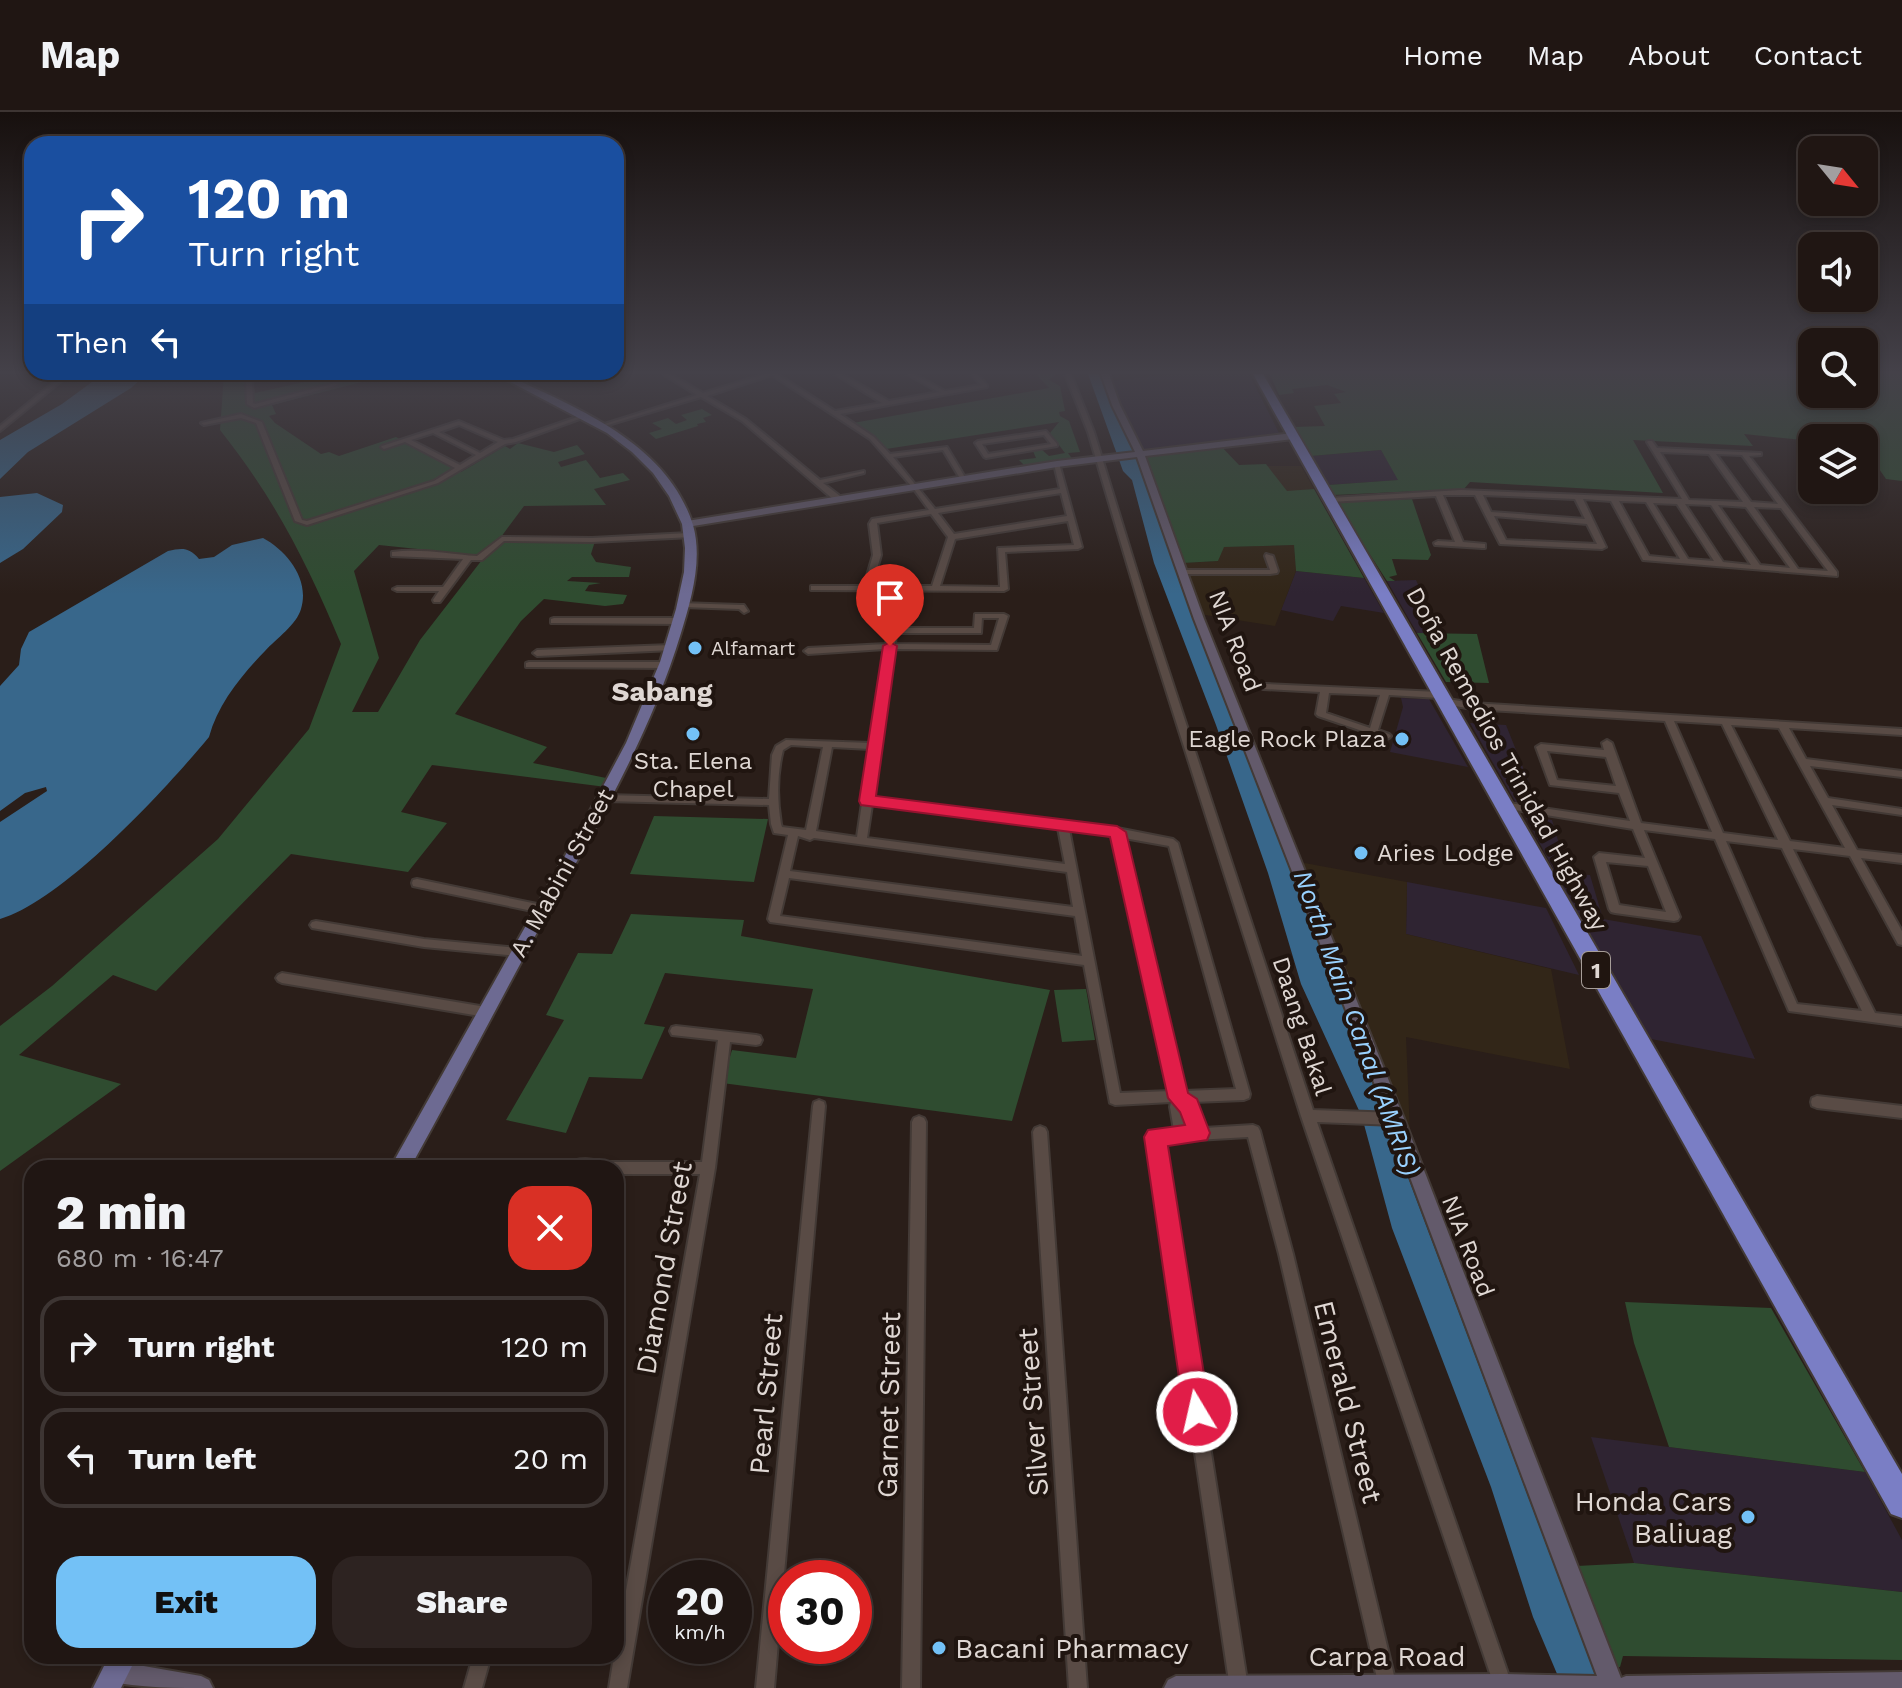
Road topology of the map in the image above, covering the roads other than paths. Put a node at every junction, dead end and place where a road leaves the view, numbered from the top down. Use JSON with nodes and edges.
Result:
{"nodes":[{"id":1,"x":269,"y":448,"type":"edge"},
{"id":2,"x":420,"y":448,"type":"edge"},
{"id":3,"x":465,"y":448,"type":"edge"},
{"id":4,"x":495,"y":448,"type":"edge"},
{"id":5,"x":630,"y":448,"type":"edge"},
{"id":6,"x":778,"y":448,"type":"edge"},
{"id":7,"x":881,"y":448,"type":"edge"},
{"id":8,"x":981,"y":448,"type":"edge"},
{"id":9,"x":1039,"y":448,"type":"edge"},
{"id":10,"x":1095,"y":448,"type":"edge"},
{"id":11,"x":1135,"y":448,"type":"edge"},
{"id":12,"x":1194,"y":448,"type":"edge"},
{"id":13,"x":1300,"y":448,"type":"edge"},
{"id":14,"x":1653,"y":448,"type":"edge"},
{"id":15,"x":1667,"y":448,"type":"edge"},
{"id":16,"x":1711,"y":452,"type":"junction"},
{"id":17,"x":1009,"y":453,"type":"junction"},
{"id":18,"x":1744,"y":453,"type":"junction"},
{"id":19,"x":1138,"y":454,"type":"junction"},
{"id":20,"x":1759,"y":454,"type":"dead end"},
{"id":21,"x":482,"y":456,"type":"junction"},
{"id":22,"x":889,"y":456,"type":"junction"},
{"id":23,"x":1098,"y":460,"type":"junction"},
{"id":24,"x":1057,"y":464,"type":"junction"},
{"id":25,"x":1019,"y":467,"type":"junction"},
{"id":26,"x":461,"y":468,"type":"junction"},
{"id":27,"x":862,"y":472,"type":"dead end"},
{"id":28,"x":963,"y":479,"type":"junction"},
{"id":29,"x":819,"y":482,"type":"junction"},
{"id":30,"x":915,"y":487,"type":"junction"},
{"id":31,"x":1063,"y":491,"type":"junction"},
{"id":32,"x":1438,"y":493,"type":"junction"},
{"id":33,"x":1478,"y":493,"type":"junction"},
{"id":34,"x":1578,"y":497,"type":"junction"},
{"id":35,"x":837,"y":498,"type":"junction"},
{"id":36,"x":1614,"y":499,"type":"junction"},
{"id":37,"x":1330,"y":500,"type":"junction"},
{"id":38,"x":1648,"y":500,"type":"junction"},
{"id":39,"x":1684,"y":502,"type":"junction"},
{"id":40,"x":1713,"y":503,"type":"junction"},
{"id":41,"x":1747,"y":504,"type":"junction"},
{"id":42,"x":1783,"y":506,"type":"junction"},
{"id":43,"x":935,"y":511,"type":"junction"},
{"id":44,"x":1490,"y":514,"type":"junction"},
{"id":45,"x":1071,"y":518,"type":"junction"},
{"id":46,"x":1591,"y":522,"type":"junction"},
{"id":47,"x":688,"y":530,"type":"junction"},
{"id":48,"x":952,"y":537,"type":"junction"},
{"id":49,"x":1438,"y":543,"type":"dead end"},
{"id":50,"x":1460,"y":544,"type":"junction"},
{"id":51,"x":1482,"y":546,"type":"dead end"},
{"id":52,"x":395,"y":554,"type":"dead end"},
{"id":53,"x":1269,"y":556,"type":"dead end"},
{"id":54,"x":469,"y":557,"type":"junction"},
{"id":55,"x":1685,"y":561,"type":"junction"},
{"id":56,"x":1720,"y":564,"type":"junction"},
{"id":57,"x":1757,"y":567,"type":"junction"},
{"id":58,"x":1795,"y":570,"type":"junction"},
{"id":59,"x":1183,"y":572,"type":"junction"},
{"id":60,"x":936,"y":587,"type":"junction"},
{"id":61,"x":814,"y":588,"type":"dead end"},
{"id":62,"x":867,"y":588,"type":"junction"},
{"id":63,"x":397,"y":589,"type":"dead end"},
{"id":64,"x":445,"y":589,"type":"junction"},
{"id":65,"x":437,"y":600,"type":"dead end"},
{"id":66,"x":683,"y":605,"type":"junction"},
{"id":67,"x":896,"y":607,"type":"dead end"},
{"id":68,"x":744,"y":611,"type":"dead end"},
{"id":69,"x":554,"y":621,"type":"dead end"},
{"id":70,"x":678,"y":621,"type":"junction"},
{"id":71,"x":893,"y":630,"type":"junction"},
{"id":72,"x":890,"y":646,"type":"junction"},
{"id":73,"x":671,"y":648,"type":"junction"},
{"id":74,"x":808,"y":651,"type":"dead end"},
{"id":75,"x":537,"y":653,"type":"dead end"},
{"id":76,"x":529,"y":665,"type":"dead end"},
{"id":77,"x":666,"y":665,"type":"junction"},
{"id":78,"x":1266,"y":687,"type":"dead end"},
{"id":79,"x":1325,"y":691,"type":"junction"},
{"id":80,"x":1385,"y":695,"type":"junction"},
{"id":81,"x":1440,"y":698,"type":"junction"},
{"id":82,"x":1668,"y":717,"type":"junction"},
{"id":83,"x":1725,"y":721,"type":"junction"},
{"id":84,"x":1782,"y":724,"type":"junction"},
{"id":85,"x":1373,"y":732,"type":"junction"},
{"id":86,"x":1902,"y":732,"type":"edge"},
{"id":87,"x":1386,"y":736,"type":"dead end"},
{"id":88,"x":828,"y":744,"type":"junction"},
{"id":89,"x":874,"y":746,"type":"junction"},
{"id":90,"x":1804,"y":762,"type":"junction"},
{"id":91,"x":1902,"y":774,"type":"edge"},
{"id":92,"x":1625,"y":790,"type":"junction"},
{"id":93,"x":605,"y":798,"type":"junction"},
{"id":94,"x":867,"y":801,"type":"junction"},
{"id":95,"x":1827,"y":801,"type":"junction"},
{"id":96,"x":767,"y":802,"type":"dead end"},
{"id":97,"x":1502,"y":805,"type":"junction"},
{"id":98,"x":1902,"y":812,"type":"edge"},
{"id":99,"x":1063,"y":825,"type":"junction"},
{"id":100,"x":1638,"y":826,"type":"junction"},
{"id":101,"x":1117,"y":832,"type":"junction"},
{"id":102,"x":793,"y":835,"type":"junction"},
{"id":103,"x":810,"y":836,"type":"junction"},
{"id":104,"x":1718,"y":836,"type":"junction"},
{"id":105,"x":861,"y":842,"type":"junction"},
{"id":106,"x":1785,"y":844,"type":"junction"},
{"id":107,"x":1853,"y":853,"type":"junction"},
{"id":108,"x":1902,"y":859,"type":"edge"},
{"id":109,"x":1653,"y":863,"type":"junction"},
{"id":110,"x":1070,"y":869,"type":"junction"},
{"id":111,"x":784,"y":874,"type":"junction"},
{"id":112,"x":417,"y":883,"type":"dead end"},
{"id":113,"x":542,"y":909,"type":"junction"},
{"id":114,"x":1078,"y":912,"type":"junction"},
{"id":115,"x":316,"y":925,"type":"dead end"},
{"id":116,"x":1902,"y":941,"type":"edge"},
{"id":117,"x":518,"y":952,"type":"junction"},
{"id":118,"x":1088,"y":961,"type":"junction"},
{"id":119,"x":282,"y":978,"type":"dead end"},
{"id":120,"x":486,"y":1012,"type":"junction"},
{"id":121,"x":1871,"y":1017,"type":"junction"},
{"id":122,"x":1902,"y":1021,"type":"edge"},
{"id":123,"x":676,"y":1031,"type":"dead end"},
{"id":124,"x":725,"y":1036,"type":"junction"},
{"id":125,"x":756,"y":1040,"type":"dead end"},
{"id":126,"x":1179,"y":1098,"type":"junction"},
{"id":127,"x":1817,"y":1102,"type":"dead end"},
{"id":128,"x":819,"y":1106,"type":"dead end"},
{"id":129,"x":1902,"y":1112,"type":"edge"},
{"id":130,"x":1308,"y":1116,"type":"junction"},
{"id":131,"x":1396,"y":1119,"type":"junction"},
{"id":132,"x":919,"y":1122,"type":"dead end"},
{"id":133,"x":1040,"y":1132,"type":"dead end"},
{"id":134,"x":1199,"y":1133,"type":"junction"},
{"id":135,"x":1182,"y":1134,"type":"junction"},
{"id":136,"x":404,"y":1160,"type":"edge"},
{"id":137,"x":624,"y":1168,"type":"edge"},
{"id":138,"x":708,"y":1168,"type":"junction"},
{"id":139,"x":1902,"y":1503,"type":"edge"},
{"id":140,"x":624,"y":1653,"type":"edge"},
{"id":141,"x":480,"y":1664,"type":"edge"},
{"id":142,"x":622,"y":1664,"type":"edge"},
{"id":143,"x":115,"y":1672,"type":"edge"},
{"id":144,"x":1902,"y":1684,"type":"edge"},
{"id":145,"x":1239,"y":1687,"type":"edge"},
{"id":146,"x":1293,"y":1687,"type":"edge"},
{"id":147,"x":1396,"y":1687,"type":"edge"},
{"id":148,"x":1504,"y":1687,"type":"edge"},
{"id":149,"x":1563,"y":1687,"type":"edge"},
{"id":150,"x":201,"y":1688,"type":"edge"},
{"id":151,"x":473,"y":1688,"type":"edge"},
{"id":152,"x":618,"y":1688,"type":"edge"},
{"id":153,"x":765,"y":1688,"type":"edge"},
{"id":154,"x":911,"y":1688,"type":"edge"},
{"id":155,"x":1078,"y":1688,"type":"edge"},
{"id":156,"x":1176,"y":1688,"type":"edge"},
{"id":157,"x":1598,"y":1688,"type":"edge"},
{"id":158,"x":1613,"y":1688,"type":"edge"},
{"id":159,"x":1626,"y":1688,"type":"edge"}],
"edges":[{"from":1,"to":26,"type":"street"},
{"from":2,"to":26,"type":"street"},
{"from":3,"to":21,"type":"street"},
{"from":4,"to":21,"type":"street"},
{"from":5,"to":47,"type":"main road","name":"A. Mabini Street"},
{"from":6,"to":29,"type":"street"},
{"from":7,"to":22,"type":"street"},
{"from":8,"to":17,"type":"street"},
{"from":9,"to":17,"type":"street"},
{"from":10,"to":23,"type":"street","name":"Daang Bakal"},
{"from":11,"to":19,"type":"street","name":"NIA Road"},
{"from":12,"to":19,"type":"street"},
{"from":13,"to":37,"type":"highway","name":"Doña Remedios Trinidad Highway","number":"1"},
{"from":14,"to":39,"type":"street"},
{"from":15,"to":16,"type":"street"},
{"from":16,"to":18,"type":"street"},
{"from":16,"to":41,"type":"street"},
{"from":17,"to":25,"type":"street"},
{"from":18,"to":20,"type":"street"},
{"from":18,"to":42,"type":"street"},
{"from":19,"to":23,"type":"street"},
{"from":19,"to":59,"type":"street","name":"NIA Road"},
{"from":21,"to":26,"type":"street"},
{"from":22,"to":28,"type":"street"},
{"from":22,"to":30,"type":"street"},
{"from":23,"to":24,"type":"street"},
{"from":23,"to":130,"type":"street","name":"Daang Bakal"},
{"from":24,"to":25,"type":"street"},
{"from":24,"to":31,"type":"street"},
{"from":25,"to":28,"type":"street"},
{"from":27,"to":29,"type":"street"},
{"from":28,"to":30,"type":"street"},
{"from":29,"to":35,"type":"street"},
{"from":30,"to":35,"type":"street"},
{"from":30,"to":43,"type":"street"},
{"from":31,"to":43,"type":"street"},
{"from":31,"to":45,"type":"street"},
{"from":32,"to":33,"type":"street"},
{"from":32,"to":37,"type":"street"},
{"from":32,"to":50,"type":"street"},
{"from":33,"to":34,"type":"street"},
{"from":33,"to":44,"type":"street"},
{"from":34,"to":36,"type":"street"},
{"from":34,"to":46,"type":"street"},
{"from":35,"to":47,"type":"street"},
{"from":36,"to":38,"type":"street"},
{"from":36,"to":55,"type":"street"},
{"from":37,"to":81,"type":"highway","name":"Doña Remedios Trinidad Highway","number":"1"},
{"from":38,"to":39,"type":"street"},
{"from":38,"to":55,"type":"street"},
{"from":39,"to":40,"type":"street"},
{"from":39,"to":56,"type":"street"},
{"from":40,"to":41,"type":"street"},
{"from":40,"to":57,"type":"street"},
{"from":41,"to":42,"type":"street"},
{"from":41,"to":58,"type":"street"},
{"from":42,"to":58,"type":"street"},
{"from":43,"to":48,"type":"street"},
{"from":43,"to":62,"type":"street"},
{"from":44,"to":46,"type":"street"},
{"from":44,"to":46,"type":"street"},
{"from":45,"to":48,"type":"street"},
{"from":45,"to":60,"type":"street"},
{"from":47,"to":54,"type":"street"},
{"from":47,"to":66,"type":"main road","name":"A. Mabini Street"},
{"from":48,"to":60,"type":"street"},
{"from":49,"to":50,"type":"street"},
{"from":50,"to":51,"type":"street"},
{"from":52,"to":54,"type":"street"},
{"from":53,"to":59,"type":"street"},
{"from":54,"to":64,"type":"street"},
{"from":55,"to":56,"type":"street"},
{"from":56,"to":57,"type":"street"},
{"from":57,"to":58,"type":"street"},
{"from":59,"to":131,"type":"street","name":"NIA Road"},
{"from":60,"to":62,"type":"street"},
{"from":61,"to":62,"type":"street"},
{"from":63,"to":64,"type":"street"},
{"from":64,"to":65,"type":"street"},
{"from":66,"to":68,"type":"street"},
{"from":66,"to":70,"type":"main road","name":"A. Mabini Street"},
{"from":67,"to":71,"type":"street"},
{"from":69,"to":70,"type":"street"},
{"from":70,"to":73,"type":"main road","name":"A. Mabini Street"},
{"from":71,"to":72,"type":"street"},
{"from":71,"to":72,"type":"street"},
{"from":72,"to":74,"type":"street"},
{"from":72,"to":89,"type":"street"},
{"from":73,"to":75,"type":"street"},
{"from":73,"to":77,"type":"main road","name":"A. Mabini Street"},
{"from":76,"to":77,"type":"street"},
{"from":77,"to":93,"type":"main road","name":"A. Mabini Street"},
{"from":78,"to":79,"type":"street"},
{"from":79,"to":80,"type":"street"},
{"from":79,"to":85,"type":"street"},
{"from":80,"to":81,"type":"street"},
{"from":80,"to":85,"type":"street"},
{"from":81,"to":82,"type":"street"},
{"from":81,"to":97,"type":"highway","name":"Doña Remedios Trinidad Highway","number":"1"},
{"from":82,"to":83,"type":"street"},
{"from":82,"to":104,"type":"street"},
{"from":83,"to":84,"type":"street"},
{"from":83,"to":106,"type":"street"},
{"from":84,"to":86,"type":"street"},
{"from":84,"to":90,"type":"street"},
{"from":85,"to":87,"type":"street"},
{"from":88,"to":89,"type":"street"},
{"from":88,"to":102,"type":"street"},
{"from":88,"to":103,"type":"street"},
{"from":89,"to":94,"type":"street"},
{"from":90,"to":91,"type":"street"},
{"from":90,"to":95,"type":"street"},
{"from":92,"to":92,"type":"street"},
{"from":92,"to":100,"type":"street"},
{"from":93,"to":96,"type":"street"},
{"from":93,"to":113,"type":"main road","name":"A. Mabini Street"},
{"from":94,"to":99,"type":"street"},
{"from":94,"to":105,"type":"street"},
{"from":95,"to":98,"type":"street"},
{"from":95,"to":107,"type":"street"},
{"from":97,"to":100,"type":"street"},
{"from":97,"to":139,"type":"highway","name":"Doña Remedios Trinidad Highway","number":"1"},
{"from":99,"to":101,"type":"street"},
{"from":99,"to":110,"type":"street"},
{"from":100,"to":104,"type":"street"},
{"from":100,"to":109,"type":"street"},
{"from":101,"to":126,"type":"street"},
{"from":101,"to":126,"type":"street"},
{"from":102,"to":103,"type":"street"},
{"from":102,"to":111,"type":"street"},
{"from":103,"to":105,"type":"street"},
{"from":104,"to":106,"type":"street"},
{"from":104,"to":121,"type":"street"},
{"from":105,"to":110,"type":"street"},
{"from":106,"to":107,"type":"street"},
{"from":106,"to":121,"type":"street"},
{"from":107,"to":108,"type":"street"},
{"from":107,"to":116,"type":"street"},
{"from":109,"to":109,"type":"street"},
{"from":110,"to":114,"type":"street"},
{"from":111,"to":114,"type":"street"},
{"from":111,"to":118,"type":"street"},
{"from":112,"to":113,"type":"street"},
{"from":113,"to":117,"type":"main road","name":"A. Mabini Street"},
{"from":114,"to":118,"type":"street"},
{"from":115,"to":117,"type":"street"},
{"from":117,"to":120,"type":"main road","name":"A. Mabini Street"},
{"from":118,"to":126,"type":"street"},
{"from":119,"to":120,"type":"street"},
{"from":120,"to":136,"type":"main road","name":"A. Mabini Street"},
{"from":121,"to":122,"type":"street"},
{"from":123,"to":124,"type":"street"},
{"from":124,"to":125,"type":"street"},
{"from":124,"to":138,"type":"street","name":"Diamond Street"},
{"from":126,"to":134,"type":"street"},
{"from":126,"to":135,"type":"street"},
{"from":127,"to":129,"type":"street"},
{"from":128,"to":153,"type":"street","name":"Pearl Street"},
{"from":130,"to":131,"type":"street"},
{"from":130,"to":148,"type":"street","name":"Daang Bakal"},
{"from":131,"to":158,"type":"street","name":"NIA Road"},
{"from":132,"to":154,"type":"street","name":"Garnet Street"},
{"from":133,"to":155,"type":"street","name":"Silver Street"},
{"from":134,"to":135,"type":"street"},
{"from":134,"to":147,"type":"street","name":"Emerald Street"},
{"from":135,"to":145,"type":"street"},
{"from":137,"to":138,"type":"street"},
{"from":138,"to":140,"type":"street","name":"Diamond Street"},
{"from":141,"to":151,"type":"street"},
{"from":142,"to":152,"type":"street","name":"Diamond Street"},
{"from":143,"to":150,"type":"street"},
{"from":144,"to":159,"type":"street"},
{"from":145,"to":146,"type":"street","name":"Carpa Road"},
{"from":145,"to":156,"type":"street","name":"Carpa Road"},
{"from":146,"to":147,"type":"street","name":"Carpa Road"},
{"from":147,"to":148,"type":"street","name":"Carpa Road"},
{"from":148,"to":149,"type":"street","name":"Carpa Road"},
{"from":149,"to":157,"type":"street","name":"Carpa Road"}]}
